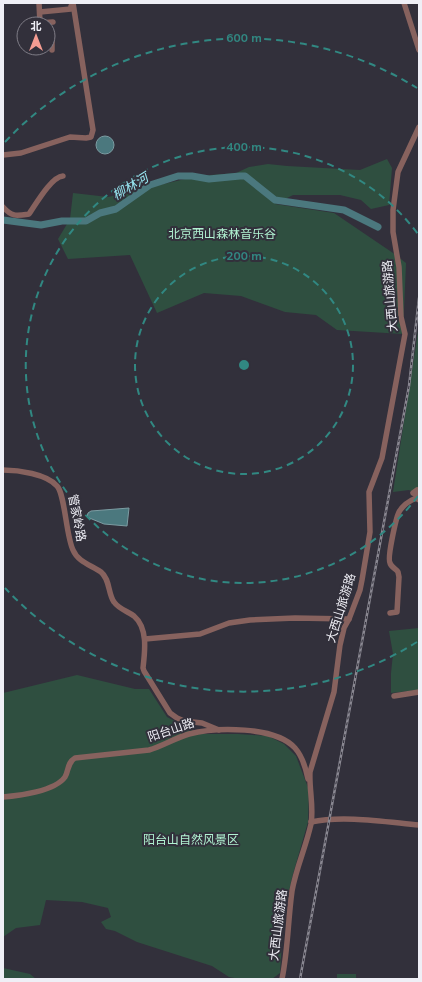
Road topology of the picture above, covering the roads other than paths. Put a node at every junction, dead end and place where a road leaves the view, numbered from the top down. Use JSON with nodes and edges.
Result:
{"nodes":[{"id":1,"x":39,"y":3,"type":"edge"},
{"id":2,"x":404,"y":3,"type":"edge"},
{"id":3,"x":73,"y":4,"type":"edge"},
{"id":4,"x":40,"y":12,"type":"junction"},
{"id":5,"x":40,"y":16,"type":"edge"},
{"id":6,"x":419,"y":50,"type":"edge"},
{"id":7,"x":419,"y":127,"type":"edge"},
{"id":8,"x":3,"y":156,"type":"edge"},
{"id":9,"x":63,"y":176,"type":"dead end"},
{"id":10,"x":3,"y":207,"type":"edge"},
{"id":11,"x":3,"y":470,"type":"edge"},
{"id":12,"x":417,"y":490,"type":"dead end"},
{"id":13,"x":419,"y":496,"type":"edge"},
{"id":14,"x":419,"y":500,"type":"edge"},
{"id":15,"x":390,"y":613,"type":"dead end"},
{"id":16,"x":349,"y":619,"type":"junction"},
{"id":17,"x":145,"y":639,"type":"junction"},
{"id":18,"x":419,"y":692,"type":"edge"},
{"id":19,"x":394,"y":696,"type":"dead end"},
{"id":20,"x":219,"y":730,"type":"junction"},
{"id":21,"x":302,"y":760,"type":"junction"},
{"id":22,"x":314,"y":761,"type":"junction"},
{"id":23,"x":310,"y":784,"type":"junction"},
{"id":24,"x":3,"y":797,"type":"edge"},
{"id":25,"x":311,"y":822,"type":"junction"},
{"id":26,"x":419,"y":824,"type":"edge"},
{"id":27,"x":282,"y":979,"type":"edge"}],
"edges":[{"from":1,"to":4,"type":"street"},
{"from":2,"to":6,"type":"street"},
{"from":3,"to":4,"type":"street"},
{"from":3,"to":8,"type":"street"},
{"from":4,"to":5,"type":"street"},
{"from":7,"to":16,"type":"street","name":"大西山旅游路"},
{"from":9,"to":10,"type":"street"},
{"from":11,"to":17,"type":"street","name":"管家岭路"},
{"from":12,"to":13,"type":"street"},
{"from":14,"to":15,"type":"street"},
{"from":16,"to":17,"type":"street"},
{"from":16,"to":22,"type":"street","name":"大西山旅游路"},
{"from":17,"to":20,"type":"street","name":"管家岭路"},
{"from":18,"to":19,"type":"street"},
{"from":20,"to":21,"type":"street","name":"阳台山路"},
{"from":20,"to":24,"type":"street","name":"阳台山路"},
{"from":21,"to":22,"type":"street"},
{"from":21,"to":23,"type":"street","name":"阳台山路"},
{"from":22,"to":23,"type":"street","name":"大西山旅游路"},
{"from":23,"to":25,"type":"street","name":"大西山旅游路"},
{"from":25,"to":26,"type":"street"},
{"from":25,"to":27,"type":"street","name":"大西山旅游路"}]}
